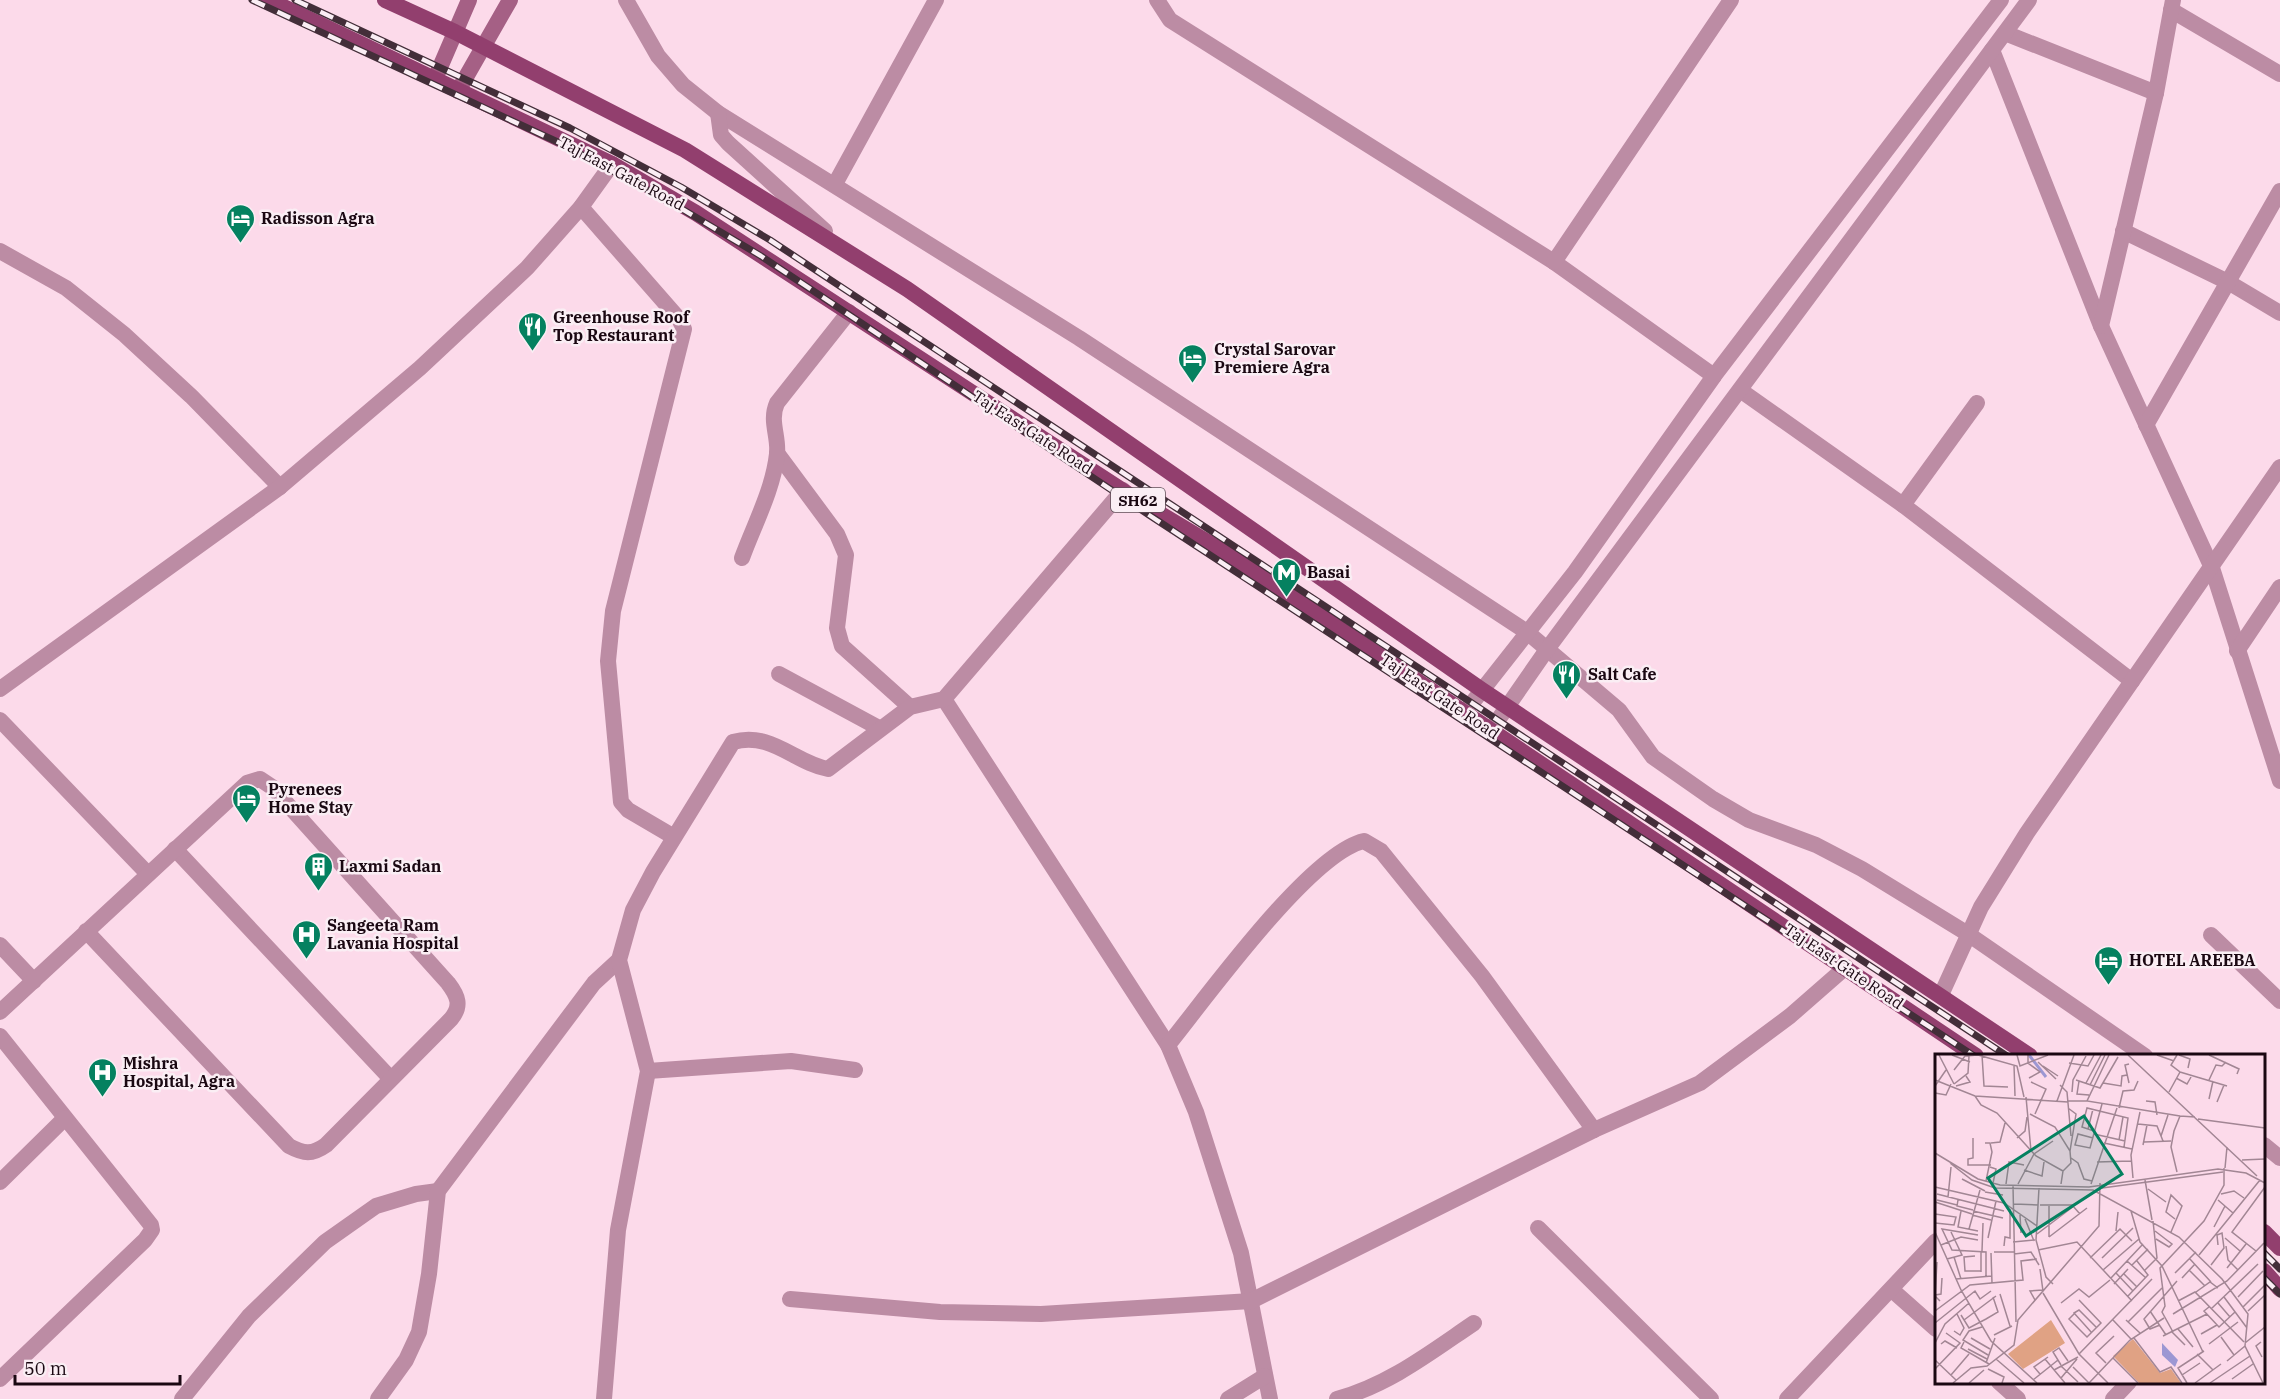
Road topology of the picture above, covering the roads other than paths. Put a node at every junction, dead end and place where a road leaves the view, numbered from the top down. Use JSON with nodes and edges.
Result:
{"nodes":[{"id":1,"x":269,"y":0,"type":"edge"},
{"id":2,"x":385,"y":0,"type":"edge"},
{"id":3,"x":469,"y":0,"type":"edge"},
{"id":4,"x":510,"y":0,"type":"edge"},
{"id":5,"x":626,"y":0,"type":"edge"},
{"id":6,"x":936,"y":0,"type":"edge"},
{"id":7,"x":1157,"y":0,"type":"edge"},
{"id":8,"x":1731,"y":0,"type":"edge"},
{"id":9,"x":2001,"y":0,"type":"edge"},
{"id":10,"x":2029,"y":0,"type":"edge"},
{"id":11,"x":2172,"y":5,"type":"edge"},
{"id":12,"x":455,"y":32,"type":"junction"},
{"id":13,"x":2006,"y":33,"type":"junction"},
{"id":14,"x":485,"y":46,"type":"junction"},
{"id":15,"x":1992,"y":50,"type":"junction"},
{"id":16,"x":2280,"y":74,"type":"edge"},
{"id":17,"x":435,"y":79,"type":"junction"},
{"id":18,"x":458,"y":91,"type":"junction"},
{"id":19,"x":2156,"y":93,"type":"junction"},
{"id":20,"x":718,"y":113,"type":"junction"},
{"id":21,"x":612,"y":164,"type":"junction"},
{"id":22,"x":835,"y":184,"type":"junction"},
{"id":23,"x":2280,"y":192,"type":"edge"},
{"id":24,"x":581,"y":207,"type":"junction"},
{"id":25,"x":2123,"y":231,"type":"junction"},
{"id":26,"x":0,"y":251,"type":"edge"},
{"id":27,"x":1554,"y":262,"type":"junction"},
{"id":28,"x":2228,"y":282,"type":"junction"},
{"id":29,"x":907,"y":289,"type":"junction"},
{"id":30,"x":849,"y":312,"type":"junction"},
{"id":31,"x":2280,"y":314,"type":"edge"},
{"id":32,"x":2101,"y":326,"type":"junction"},
{"id":33,"x":1714,"y":376,"type":"junction"},
{"id":34,"x":1740,"y":390,"type":"junction"},
{"id":35,"x":1977,"y":403,"type":"dead end"},
{"id":36,"x":2146,"y":425,"type":"junction"},
{"id":37,"x":777,"y":453,"type":"junction"},
{"id":38,"x":2280,"y":467,"type":"edge"},
{"id":39,"x":280,"y":487,"type":"junction"},
{"id":40,"x":1123,"y":490,"type":"junction"},
{"id":41,"x":1903,"y":505,"type":"junction"},
{"id":42,"x":742,"y":558,"type":"dead end"},
{"id":43,"x":2212,"y":568,"type":"junction"},
{"id":44,"x":2280,"y":587,"type":"edge"},
{"id":45,"x":1527,"y":632,"type":"junction"},
{"id":46,"x":1548,"y":648,"type":"junction"},
{"id":47,"x":2237,"y":651,"type":"junction"},
{"id":48,"x":779,"y":674,"type":"dead end"},
{"id":49,"x":2132,"y":681,"type":"junction"},
{"id":50,"x":0,"y":689,"type":"edge"},
{"id":51,"x":1482,"y":690,"type":"junction"},
{"id":52,"x":944,"y":699,"type":"junction"},
{"id":53,"x":910,"y":707,"type":"junction"},
{"id":54,"x":1508,"y":707,"type":"junction"},
{"id":55,"x":1465,"y":712,"type":"junction"},
{"id":56,"x":0,"y":720,"type":"edge"},
{"id":57,"x":879,"y":728,"type":"junction"},
{"id":58,"x":1491,"y":730,"type":"junction"},
{"id":59,"x":2280,"y":781,"type":"edge"},
{"id":60,"x":674,"y":837,"type":"junction"},
{"id":61,"x":175,"y":849,"type":"junction"},
{"id":62,"x":148,"y":874,"type":"junction"},
{"id":63,"x":86,"y":931,"type":"junction"},
{"id":64,"x":1968,"y":934,"type":"junction"},
{"id":65,"x":2211,"y":935,"type":"dead end"},
{"id":66,"x":0,"y":945,"type":"edge"},
{"id":67,"x":619,"y":960,"type":"junction"},
{"id":68,"x":1846,"y":967,"type":"junction"},
{"id":69,"x":34,"y":981,"type":"junction"},
{"id":70,"x":1941,"y":995,"type":"junction"},
{"id":71,"x":2280,"y":1001,"type":"edge"},
{"id":72,"x":0,"y":1012,"type":"edge"},
{"id":73,"x":0,"y":1036,"type":"edge"},
{"id":74,"x":1168,"y":1045,"type":"junction"},
{"id":75,"x":1973,"y":1054,"type":"edge"},
{"id":76,"x":2027,"y":1054,"type":"edge"},
{"id":77,"x":2142,"y":1054,"type":"edge"},
{"id":78,"x":855,"y":1070,"type":"dead end"},
{"id":79,"x":648,"y":1071,"type":"junction"},
{"id":80,"x":391,"y":1079,"type":"junction"},
{"id":81,"x":65,"y":1118,"type":"junction"},
{"id":82,"x":1594,"y":1130,"type":"junction"},
{"id":83,"x":2265,"y":1146,"type":"edge"},
{"id":84,"x":2280,"y":1158,"type":"edge"},
{"id":85,"x":0,"y":1182,"type":"edge"},
{"id":86,"x":438,"y":1191,"type":"junction"},
{"id":87,"x":1538,"y":1228,"type":"dead end"},
{"id":88,"x":2265,"y":1233,"type":"edge"},
{"id":89,"x":1935,"y":1242,"type":"edge"},
{"id":90,"x":2280,"y":1248,"type":"edge"},
{"id":91,"x":2265,"y":1273,"type":"edge"},
{"id":92,"x":2280,"y":1289,"type":"edge"},
{"id":93,"x":1892,"y":1290,"type":"junction"},
{"id":94,"x":790,"y":1299,"type":"dead end"},
{"id":95,"x":1251,"y":1300,"type":"junction"},
{"id":96,"x":1474,"y":1323,"type":"dead end"},
{"id":97,"x":1935,"y":1328,"type":"edge"},
{"id":98,"x":1265,"y":1376,"type":"junction"},
{"id":99,"x":0,"y":1379,"type":"edge"},
{"id":100,"x":2000,"y":1384,"type":"edge"},
{"id":101,"x":2128,"y":1384,"type":"edge"},
{"id":102,"x":182,"y":1399,"type":"edge"},
{"id":103,"x":378,"y":1399,"type":"edge"},
{"id":104,"x":604,"y":1399,"type":"edge"},
{"id":105,"x":1228,"y":1399,"type":"edge"},
{"id":106,"x":1270,"y":1399,"type":"edge"},
{"id":107,"x":1338,"y":1399,"type":"edge"},
{"id":108,"x":1711,"y":1399,"type":"edge"},
{"id":109,"x":1787,"y":1399,"type":"edge"},
{"id":110,"x":2018,"y":1399,"type":"edge"},
{"id":111,"x":2113,"y":1399,"type":"edge"}],
"edges":[{"from":1,"to":17,"type":"main road","name":"Taj East Gate Road","number":"SH62"},
{"from":2,"to":12,"type":"main road","number":"SH62"},
{"from":3,"to":12,"type":"main road"},
{"from":4,"to":14,"type":"main road"},
{"from":5,"to":20,"type":"street"},
{"from":6,"to":22,"type":"street"},
{"from":7,"to":27,"type":"street"},
{"from":8,"to":27,"type":"street"},
{"from":9,"to":33,"type":"street"},
{"from":10,"to":13,"type":"street"},
{"from":11,"to":16,"type":"street"},
{"from":11,"to":19,"type":"street"},
{"from":12,"to":14,"type":"main road","number":"SH62"},
{"from":12,"to":17,"type":"main road"},
{"from":13,"to":15,"type":"street"},
{"from":13,"to":19,"type":"street"},
{"from":14,"to":18,"type":"main road"},
{"from":14,"to":29,"type":"main road","number":"SH62"},
{"from":15,"to":32,"type":"street"},
{"from":15,"to":34,"type":"street"},
{"from":17,"to":18,"type":"main road","name":"Taj East Gate Road","number":"SH62"},
{"from":18,"to":21,"type":"main road","name":"Taj East Gate Road","number":"SH62"},
{"from":19,"to":25,"type":"street"},
{"from":20,"to":22,"type":"street"},
{"from":20,"to":29,"type":"street"},
{"from":21,"to":24,"type":"street"},
{"from":21,"to":30,"type":"main road","name":"Taj East Gate Road","number":"SH62"},
{"from":22,"to":45,"type":"street"},
{"from":23,"to":28,"type":"street"},
{"from":24,"to":39,"type":"street"},
{"from":24,"to":60,"type":"street"},
{"from":25,"to":28,"type":"street"},
{"from":25,"to":32,"type":"street"},
{"from":26,"to":39,"type":"street"},
{"from":27,"to":33,"type":"street"},
{"from":28,"to":31,"type":"street"},
{"from":28,"to":36,"type":"street"},
{"from":29,"to":51,"type":"main road","number":"SH62"},
{"from":30,"to":37,"type":"street"},
{"from":30,"to":40,"type":"main road","name":"Taj East Gate Road","number":"SH62"},
{"from":32,"to":36,"type":"street"},
{"from":33,"to":45,"type":"street"},
{"from":34,"to":41,"type":"street"},
{"from":34,"to":46,"type":"street"},
{"from":35,"to":41,"type":"street"},
{"from":36,"to":43,"type":"street"},
{"from":37,"to":42,"type":"street"},
{"from":37,"to":53,"type":"street"},
{"from":38,"to":43,"type":"street"},
{"from":39,"to":50,"type":"street"},
{"from":40,"to":52,"type":"street"},
{"from":40,"to":55,"type":"main road","name":"Taj East Gate Road","number":"SH62"},
{"from":41,"to":49,"type":"street"},
{"from":43,"to":47,"type":"street"},
{"from":43,"to":49,"type":"street"},
{"from":44,"to":47,"type":"street"},
{"from":45,"to":46,"type":"street"},
{"from":45,"to":51,"type":"street"},
{"from":46,"to":54,"type":"street"},
{"from":46,"to":64,"type":"street"},
{"from":47,"to":59,"type":"street"},
{"from":48,"to":57,"type":"street"},
{"from":49,"to":64,"type":"street"},
{"from":51,"to":54,"type":"main road","number":"SH62"},
{"from":51,"to":55,"type":"street"},
{"from":52,"to":53,"type":"street"},
{"from":52,"to":74,"type":"street"},
{"from":53,"to":57,"type":"street"},
{"from":54,"to":58,"type":"street"},
{"from":54,"to":70,"type":"main road","number":"SH62"},
{"from":55,"to":58,"type":"main road","name":"Taj East Gate Road","number":"SH62"},
{"from":56,"to":62,"type":"street"},
{"from":57,"to":60,"type":"street"},
{"from":58,"to":68,"type":"main road","name":"Taj East Gate Road","number":"SH62"},
{"from":60,"to":67,"type":"street"},
{"from":61,"to":62,"type":"street"},
{"from":61,"to":80,"type":"street"},
{"from":61,"to":80,"type":"street"},
{"from":62,"to":63,"type":"street"},
{"from":63,"to":69,"type":"street"},
{"from":63,"to":80,"type":"street"},
{"from":64,"to":70,"type":"street"},
{"from":64,"to":77,"type":"street"},
{"from":65,"to":71,"type":"street"},
{"from":66,"to":69,"type":"street"},
{"from":67,"to":79,"type":"street"},
{"from":67,"to":86,"type":"street"},
{"from":68,"to":75,"type":"main road","name":"Taj East Gate Road","number":"SH62"},
{"from":68,"to":82,"type":"street"},
{"from":69,"to":72,"type":"street"},
{"from":70,"to":76,"type":"main road","number":"SH62"},
{"from":73,"to":81,"type":"street"},
{"from":74,"to":82,"type":"street"},
{"from":74,"to":95,"type":"street"},
{"from":78,"to":79,"type":"street"},
{"from":79,"to":104,"type":"street"},
{"from":81,"to":85,"type":"street"},
{"from":81,"to":99,"type":"street"},
{"from":82,"to":95,"type":"street"},
{"from":83,"to":84,"type":"street"},
{"from":86,"to":102,"type":"street"},
{"from":86,"to":103,"type":"street"},
{"from":87,"to":108,"type":"street"},
{"from":88,"to":90,"type":"main road"},
{"from":89,"to":93,"type":"street"},
{"from":91,"to":92,"type":"main road"},
{"from":93,"to":97,"type":"street"},
{"from":93,"to":109,"type":"street"},
{"from":94,"to":95,"type":"street"},
{"from":95,"to":98,"type":"street"},
{"from":96,"to":107,"type":"street"},
{"from":98,"to":105,"type":"street"},
{"from":98,"to":106,"type":"street"},
{"from":100,"to":110,"type":"street"},
{"from":101,"to":111,"type":"street"}]}
